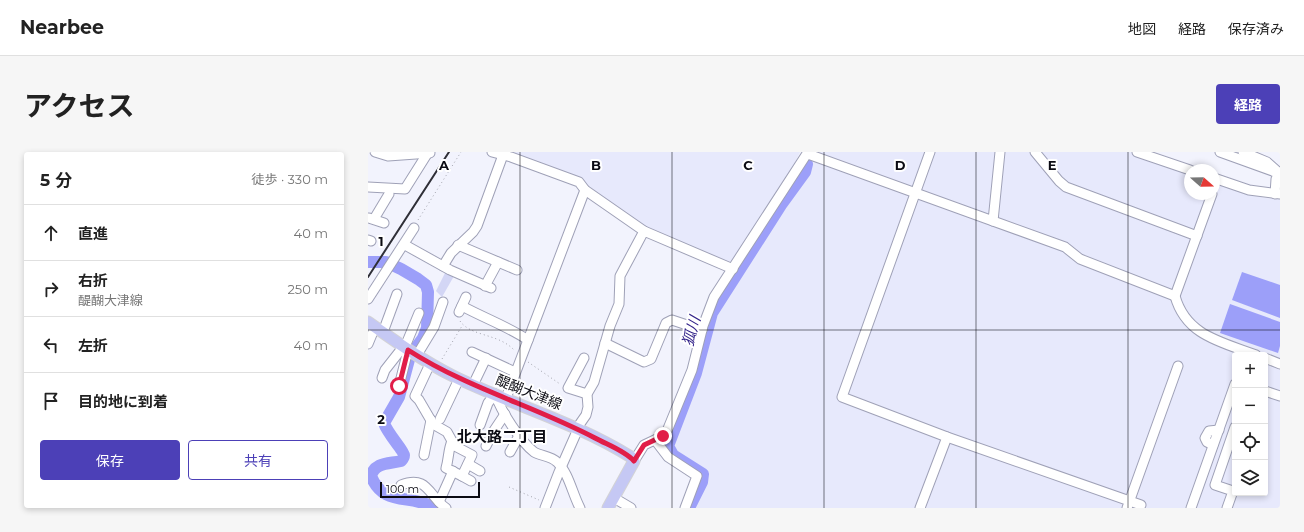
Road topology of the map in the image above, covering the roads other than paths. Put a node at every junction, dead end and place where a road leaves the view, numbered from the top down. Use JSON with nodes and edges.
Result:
{"nodes":[{"id":1,"x":370,"y":152,"type":"edge"},
{"id":2,"x":375,"y":152,"type":"edge"},
{"id":3,"x":492,"y":152,"type":"edge"},
{"id":4,"x":930,"y":152,"type":"edge"},
{"id":5,"x":1000,"y":152,"type":"edge"},
{"id":6,"x":1035,"y":152,"type":"edge"},
{"id":7,"x":1138,"y":152,"type":"edge"},
{"id":8,"x":1220,"y":152,"type":"edge"},
{"id":9,"x":1243,"y":152,"type":"edge"},
{"id":10,"x":429,"y":153,"type":"edge"},
{"id":11,"x":808,"y":153,"type":"edge"},
{"id":12,"x":397,"y":154,"type":"edge"},
{"id":13,"x":503,"y":155,"type":"junction"},
{"id":14,"x":368,"y":156,"type":"edge"},
{"id":15,"x":1184,"y":168,"type":"edge"},
{"id":16,"x":1279,"y":173,"type":"edge"},
{"id":17,"x":1220,"y":183,"type":"edge"},
{"id":18,"x":368,"y":187,"type":"edge"},
{"id":19,"x":585,"y":190,"type":"junction"},
{"id":20,"x":915,"y":192,"type":"junction"},
{"id":21,"x":389,"y":194,"type":"dead end"},
{"id":22,"x":1277,"y":194,"type":"edge"},
{"id":23,"x":1210,"y":200,"type":"edge"},
{"id":24,"x":371,"y":218,"type":"edge"},
{"id":25,"x":993,"y":221,"type":"junction"},
{"id":26,"x":384,"y":223,"type":"dead end"},
{"id":27,"x":414,"y":228,"type":"road end"},
{"id":28,"x":644,"y":232,"type":"junction"},
{"id":29,"x":1197,"y":236,"type":"junction"},
{"id":30,"x":405,"y":245,"type":"junction"},
{"id":31,"x":458,"y":245,"type":"junction"},
{"id":32,"x":498,"y":262,"type":"junction"},
{"id":33,"x":444,"y":266,"type":"junction"},
{"id":34,"x":733,"y":269,"type":"junction"},
{"id":35,"x":517,"y":270,"type":"dead end"},
{"id":36,"x":397,"y":294,"type":"dead end"},
{"id":37,"x":1175,"y":296,"type":"junction"},
{"id":38,"x":368,"y":299,"type":"edge"},
{"id":39,"x":442,"y":302,"type":"dead end"},
{"id":40,"x":461,"y":308,"type":"road end"},
{"id":41,"x":418,"y":313,"type":"dead end"},
{"id":42,"x":375,"y":327,"type":"edge"},
{"id":43,"x":702,"y":330,"type":"junction"},
{"id":44,"x":528,"y":340,"type":"junction"},
{"id":45,"x":605,"y":343,"type":"junction"},
{"id":46,"x":368,"y":344,"type":"edge"},
{"id":47,"x":411,"y":351,"type":"junction"},
{"id":48,"x":472,"y":352,"type":"dead end"},
{"id":49,"x":1248,"y":352,"type":"edge"},
{"id":50,"x":486,"y":358,"type":"junction"},
{"id":51,"x":584,"y":358,"type":"dead end"},
{"id":52,"x":1268,"y":359,"type":"edge"},
{"id":53,"x":1280,"y":364,"type":"edge"},
{"id":54,"x":1178,"y":366,"type":"dead end"},
{"id":55,"x":435,"y":367,"type":"junction"},
{"id":56,"x":515,"y":372,"type":"junction"},
{"id":57,"x":382,"y":378,"type":"dead end"},
{"id":58,"x":460,"y":379,"type":"junction"},
{"id":59,"x":399,"y":386,"type":"dead end"},
{"id":60,"x":473,"y":386,"type":"junction"},
{"id":61,"x":1234,"y":388,"type":"edge"},
{"id":62,"x":1268,"y":392,"type":"edge"},
{"id":63,"x":495,"y":394,"type":"junction"},
{"id":64,"x":587,"y":394,"type":"junction"},
{"id":65,"x":1280,"y":396,"type":"edge"},
{"id":66,"x":506,"y":398,"type":"junction"},
{"id":67,"x":442,"y":414,"type":"dead end"},
{"id":68,"x":505,"y":414,"type":"junction"},
{"id":69,"x":431,"y":420,"type":"junction"},
{"id":70,"x":480,"y":425,"type":"dead end"},
{"id":71,"x":578,"y":429,"type":"junction"},
{"id":72,"x":520,"y":434,"type":"junction"},
{"id":73,"x":1232,"y":436,"type":"edge"},
{"id":74,"x":947,"y":437,"type":"junction"},
{"id":75,"x":655,"y":440,"type":"junction"},
{"id":76,"x":450,"y":444,"type":"junction"},
{"id":77,"x":486,"y":446,"type":"dead end"},
{"id":78,"x":510,"y":452,"type":"dead end"},
{"id":79,"x":424,"y":455,"type":"dead end"},
{"id":80,"x":634,"y":461,"type":"junction"},
{"id":81,"x":468,"y":464,"type":"junction"},
{"id":82,"x":561,"y":468,"type":"junction"},
{"id":83,"x":453,"y":471,"type":"junction"},
{"id":84,"x":480,"y":471,"type":"dead end"},
{"id":85,"x":462,"y":476,"type":"junction"},
{"id":86,"x":471,"y":481,"type":"dead end"},
{"id":87,"x":401,"y":485,"type":"dead end"},
{"id":88,"x":611,"y":503,"type":"edge"},
{"id":89,"x":443,"y":505,"type":"edge"},
{"id":90,"x":546,"y":505,"type":"edge"},
{"id":91,"x":1128,"y":505,"type":"edge"},
{"id":92,"x":1141,"y":505,"type":"dead end"},
{"id":93,"x":580,"y":508,"type":"edge"},
{"id":94,"x":631,"y":508,"type":"edge"},
{"id":95,"x":685,"y":508,"type":"edge"},
{"id":96,"x":920,"y":508,"type":"edge"},
{"id":97,"x":1191,"y":508,"type":"edge"},
{"id":98,"x":1227,"y":508,"type":"edge"}],
"edges":[{"from":1,"to":14,"type":"street"},
{"from":2,"to":12,"type":"street"},
{"from":3,"to":13,"type":"street"},
{"from":4,"to":20,"type":"street"},
{"from":5,"to":25,"type":"street"},
{"from":6,"to":29,"type":"street"},
{"from":7,"to":15,"type":"street"},
{"from":8,"to":16,"type":"street"},
{"from":9,"to":16,"type":"street"},
{"from":10,"to":12,"type":"street"},
{"from":10,"to":18,"type":"street"},
{"from":11,"to":20,"type":"street"},
{"from":11,"to":34,"type":"street"},
{"from":13,"to":19,"type":"street"},
{"from":13,"to":31,"type":"street"},
{"from":16,"to":22,"type":"street"},
{"from":17,"to":22,"type":"street"},
{"from":19,"to":28,"type":"street"},
{"from":19,"to":44,"type":"street"},
{"from":20,"to":25,"type":"street"},
{"from":20,"to":74,"type":"street"},
{"from":21,"to":24,"type":"street"},
{"from":23,"to":29,"type":"street"},
{"from":24,"to":26,"type":"street"},
{"from":25,"to":37,"type":"street"},
{"from":27,"to":30,"type":"street"},
{"from":28,"to":34,"type":"street"},
{"from":28,"to":45,"type":"street"},
{"from":29,"to":37,"type":"street"},
{"from":30,"to":33,"type":"street"},
{"from":30,"to":38,"type":"street"},
{"from":31,"to":32,"type":"street"},
{"from":31,"to":33,"type":"street"},
{"from":32,"to":33,"type":"street"},
{"from":32,"to":35,"type":"street"},
{"from":34,"to":43,"type":"street"},
{"from":36,"to":42,"type":"street"},
{"from":37,"to":49,"type":"street"},
{"from":39,"to":47,"type":"street"},
{"from":40,"to":44,"type":"street"},
{"from":41,"to":47,"type":"street"},
{"from":42,"to":46,"type":"street"},
{"from":42,"to":47,"type":"main road","name":"醍醐大津線"},
{"from":43,"to":45,"type":"street"},
{"from":43,"to":75,"type":"street"},
{"from":44,"to":56,"type":"street"},
{"from":45,"to":64,"type":"street"},
{"from":47,"to":55,"type":"main road","name":"醍醐大津線"},
{"from":47,"to":57,"type":"street"},
{"from":47,"to":59,"type":"street"},
{"from":48,"to":50,"type":"street"},
{"from":50,"to":56,"type":"street"},
{"from":50,"to":60,"type":"street"},
{"from":51,"to":64,"type":"street"},
{"from":52,"to":53,"type":"street"},
{"from":54,"to":91,"type":"street"},
{"from":55,"to":58,"type":"main road","name":"醍醐大津線"},
{"from":55,"to":69,"type":"street"},
{"from":56,"to":66,"type":"street"},
{"from":58,"to":60,"type":"main road","name":"醍醐大津線"},
{"from":58,"to":67,"type":"street"},
{"from":60,"to":63,"type":"main road","name":"醍醐大津線"},
{"from":61,"to":97,"type":"street"},
{"from":62,"to":65,"type":"street"},
{"from":63,"to":66,"type":"main road","name":"醍醐大津線"},
{"from":63,"to":68,"type":"street"},
{"from":63,"to":70,"type":"street"},
{"from":64,"to":71,"type":"street"},
{"from":66,"to":71,"type":"main road","name":"醍醐大津線"},
{"from":68,"to":72,"type":"street"},
{"from":68,"to":77,"type":"street"},
{"from":69,"to":76,"type":"street"},
{"from":69,"to":79,"type":"street"},
{"from":71,"to":80,"type":"main road","name":"醍醐大津線"},
{"from":71,"to":82,"type":"street"},
{"from":72,"to":78,"type":"street"},
{"from":72,"to":82,"type":"street"},
{"from":73,"to":98,"type":"street"},
{"from":74,"to":91,"type":"street"},
{"from":74,"to":96,"type":"street"},
{"from":75,"to":80,"type":"street"},
{"from":75,"to":95,"type":"street"},
{"from":76,"to":81,"type":"street"},
{"from":76,"to":83,"type":"street"},
{"from":80,"to":88,"type":"main road"},
{"from":81,"to":84,"type":"street"},
{"from":81,"to":85,"type":"street"},
{"from":82,"to":90,"type":"street"},
{"from":82,"to":93,"type":"street"},
{"from":83,"to":85,"type":"street"},
{"from":83,"to":89,"type":"street"},
{"from":85,"to":86,"type":"street"},
{"from":87,"to":89,"type":"street"},
{"from":88,"to":94,"type":"street"},
{"from":91,"to":92,"type":"street"}]}
